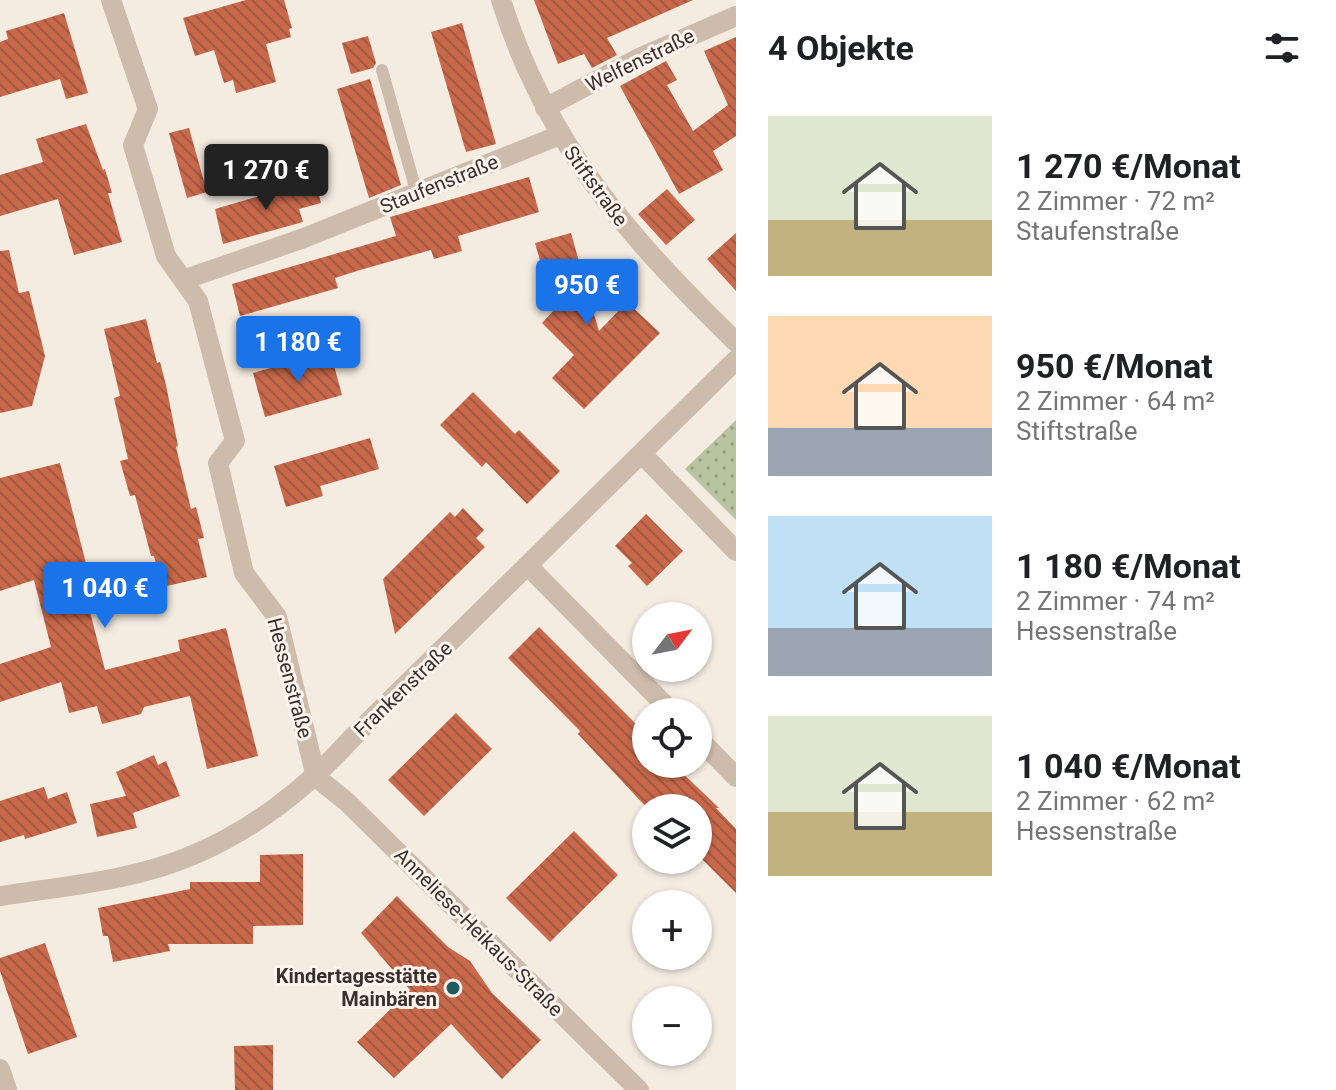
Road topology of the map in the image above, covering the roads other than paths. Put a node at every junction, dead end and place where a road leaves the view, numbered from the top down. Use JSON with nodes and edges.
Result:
{"nodes":[{"id":1,"x":111,"y":0,"type":"edge"},
{"id":2,"x":501,"y":0,"type":"edge"},
{"id":3,"x":736,"y":16,"type":"edge"},
{"id":4,"x":382,"y":70,"type":"dead end"},
{"id":5,"x":545,"y":108,"type":"junction"},
{"id":6,"x":560,"y":135,"type":"junction"},
{"id":7,"x":417,"y":194,"type":"junction"},
{"id":8,"x":183,"y":280,"type":"junction"},
{"id":9,"x":736,"y":342,"type":"edge"},
{"id":10,"x":736,"y":360,"type":"edge"},
{"id":11,"x":642,"y":454,"type":"junction"},
{"id":12,"x":736,"y":551,"type":"edge"},
{"id":13,"x":529,"y":567,"type":"junction"},
{"id":14,"x":658,"y":698,"type":"edge"},
{"id":15,"x":712,"y":752,"type":"edge"},
{"id":16,"x":316,"y":777,"type":"junction"},
{"id":17,"x":736,"y":777,"type":"edge"},
{"id":18,"x":0,"y":896,"type":"edge"},
{"id":19,"x":0,"y":1069,"type":"edge"},
{"id":20,"x":7,"y":1090,"type":"edge"},
{"id":21,"x":639,"y":1090,"type":"edge"}],
"edges":[{"from":1,"to":8,"type":"street","name":"Hessenstraße"},
{"from":2,"to":5,"type":"street","name":"Stiftstraße"},
{"from":3,"to":5,"type":"street","name":"Welfenstraße"},
{"from":4,"to":7,"type":"lane"},
{"from":5,"to":6,"type":"street","name":"Stiftstraße"},
{"from":6,"to":7,"type":"street","name":"Staufenstraße"},
{"from":6,"to":9,"type":"street","name":"Stiftstraße"},
{"from":7,"to":8,"type":"street","name":"Staufenstraße"},
{"from":8,"to":16,"type":"street","name":"Hessenstraße"},
{"from":10,"to":11,"type":"street","name":"Frankenstraße"},
{"from":11,"to":12,"type":"street"},
{"from":11,"to":13,"type":"street","name":"Frankenstraße"},
{"from":13,"to":14,"type":"street"},
{"from":13,"to":16,"type":"street","name":"Frankenstraße"},
{"from":15,"to":17,"type":"street"},
{"from":16,"to":18,"type":"street","name":"Frankenstraße"},
{"from":16,"to":21,"type":"street","name":"Anneliese-Heikaus-Straße"},
{"from":19,"to":20,"type":"street"}]}
